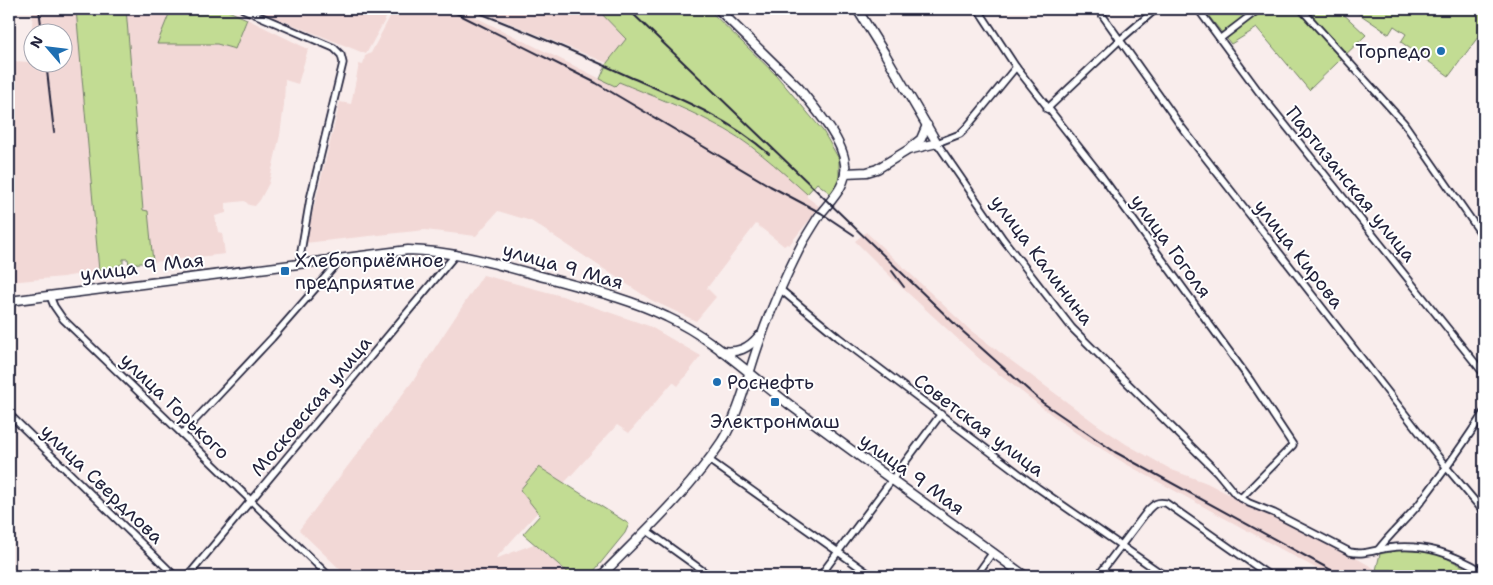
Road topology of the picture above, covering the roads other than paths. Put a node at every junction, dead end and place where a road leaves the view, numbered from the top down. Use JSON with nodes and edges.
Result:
{"nodes":[{"id":1,"x":244,"y":9,"type":"edge"},
{"id":2,"x":718,"y":9,"type":"edge"},
{"id":3,"x":857,"y":9,"type":"edge"},
{"id":4,"x":978,"y":9,"type":"edge"},
{"id":5,"x":1098,"y":9,"type":"edge"},
{"id":6,"x":1156,"y":9,"type":"edge"},
{"id":7,"x":1198,"y":9,"type":"edge"},
{"id":8,"x":1260,"y":9,"type":"edge"},
{"id":9,"x":1301,"y":9,"type":"edge"},
{"id":10,"x":1221,"y":38,"type":"junction"},
{"id":11,"x":1121,"y":39,"type":"junction"},
{"id":12,"x":1016,"y":67,"type":"junction"},
{"id":13,"x":1047,"y":109,"type":"junction"},
{"id":14,"x":926,"y":125,"type":"junction"},
{"id":15,"x":937,"y":143,"type":"junction"},
{"id":16,"x":908,"y":150,"type":"junction"},
{"id":17,"x":845,"y":173,"type":"junction"},
{"id":18,"x":1484,"y":238,"type":"edge"},
{"id":19,"x":456,"y":254,"type":"junction"},
{"id":20,"x":342,"y":257,"type":"junction"},
{"id":21,"x":299,"y":263,"type":"junction"},
{"id":22,"x":780,"y":290,"type":"junction"},
{"id":23,"x":50,"y":296,"type":"junction"},
{"id":24,"x":9,"y":301,"type":"edge"},
{"id":25,"x":764,"y":330,"type":"junction"},
{"id":26,"x":720,"y":350,"type":"junction"},
{"id":27,"x":749,"y":372,"type":"junction"},
{"id":28,"x":1484,"y":374,"type":"edge"},
{"id":29,"x":1484,"y":412,"type":"edge"},
{"id":30,"x":9,"y":414,"type":"edge"},
{"id":31,"x":941,"y":414,"type":"junction"},
{"id":32,"x":182,"y":434,"type":"junction"},
{"id":33,"x":709,"y":460,"type":"junction"},
{"id":34,"x":1447,"y":468,"type":"junction"},
{"id":35,"x":892,"y":480,"type":"junction"},
{"id":36,"x":1241,"y":498,"type":"junction"},
{"id":37,"x":252,"y":501,"type":"junction"},
{"id":38,"x":1484,"y":512,"type":"edge"},
{"id":39,"x":646,"y":530,"type":"junction"},
{"id":40,"x":1121,"y":546,"type":"junction"},
{"id":41,"x":1378,"y":550,"type":"junction"},
{"id":42,"x":839,"y":551,"type":"junction"},
{"id":43,"x":992,"y":552,"type":"junction"},
{"id":44,"x":1484,"y":572,"type":"edge"},
{"id":45,"x":176,"y":576,"type":"edge"},
{"id":46,"x":188,"y":576,"type":"edge"},
{"id":47,"x":329,"y":576,"type":"edge"},
{"id":48,"x":602,"y":576,"type":"edge"},
{"id":49,"x":710,"y":576,"type":"edge"},
{"id":50,"x":820,"y":576,"type":"edge"},
{"id":51,"x":872,"y":576,"type":"edge"},
{"id":52,"x":976,"y":576,"type":"edge"},
{"id":53,"x":1025,"y":576,"type":"edge"},
{"id":54,"x":1098,"y":576,"type":"edge"},
{"id":55,"x":1165,"y":576,"type":"edge"},
{"id":56,"x":1270,"y":576,"type":"edge"}],
"edges":[{"from":1,"to":21,"type":"street"},
{"from":2,"to":17,"type":"street"},
{"from":3,"to":14,"type":"street","name":"улица Калинина"},
{"from":4,"to":12,"type":"street","name":"улица Гоголя"},
{"from":5,"to":11,"type":"street","name":"улица Кирова"},
{"from":6,"to":11,"type":"street"},
{"from":7,"to":10,"type":"street","name":"Партизанская улица"},
{"from":8,"to":10,"type":"street"},
{"from":9,"to":18,"type":"street"},
{"from":10,"to":28,"type":"street","name":"Партизанская улица"},
{"from":11,"to":13,"type":"street"},
{"from":11,"to":34,"type":"street","name":"улица Кирова"},
{"from":12,"to":13,"type":"street","name":"улица Гоголя"},
{"from":12,"to":15,"type":"street"},
{"from":13,"to":36,"type":"street","name":"улица Гоголя"},
{"from":14,"to":15,"type":"street","name":"улица Калинина"},
{"from":14,"to":16,"type":"street"},
{"from":15,"to":16,"type":"street"},
{"from":15,"to":36,"type":"street","name":"улица Калинина"},
{"from":16,"to":17,"type":"street"},
{"from":17,"to":22,"type":"street"},
{"from":19,"to":20,"type":"street","name":"улица 9 Мая"},
{"from":19,"to":26,"type":"street","name":"улица 9 Мая"},
{"from":19,"to":37,"type":"street","name":"Московская улица"},
{"from":20,"to":21,"type":"street","name":"улица 9 Мая"},
{"from":20,"to":32,"type":"street"},
{"from":21,"to":23,"type":"street","name":"улица 9 Мая"},
{"from":22,"to":25,"type":"street"},
{"from":22,"to":31,"type":"street","name":"Советская улица"},
{"from":23,"to":24,"type":"street","name":"улица 9 Мая"},
{"from":23,"to":32,"type":"street","name":"улица Горького"},
{"from":25,"to":26,"type":"street"},
{"from":25,"to":27,"type":"street"},
{"from":26,"to":27,"type":"street","name":"улица 9 Мая"},
{"from":27,"to":33,"type":"street"},
{"from":27,"to":35,"type":"street","name":"улица 9 Мая"},
{"from":29,"to":34,"type":"street"},
{"from":30,"to":45,"type":"street","name":"улица Свердлова"},
{"from":31,"to":35,"type":"street"},
{"from":31,"to":40,"type":"street","name":"Советская улица"},
{"from":32,"to":37,"type":"street","name":"улица Горького"},
{"from":33,"to":39,"type":"street"},
{"from":33,"to":42,"type":"street"},
{"from":34,"to":38,"type":"street","name":"улица Кирова"},
{"from":34,"to":41,"type":"street"},
{"from":35,"to":42,"type":"street"},
{"from":35,"to":43,"type":"street","name":"улица 9 Мая"},
{"from":36,"to":41,"type":"street","name":"улица Калинина"},
{"from":37,"to":46,"type":"street","name":"Московская улица"},
{"from":37,"to":47,"type":"street","name":"улица Горького"},
{"from":39,"to":48,"type":"street"},
{"from":39,"to":49,"type":"street"},
{"from":40,"to":54,"type":"street"},
{"from":40,"to":55,"type":"street","name":"Советская улица"},
{"from":40,"to":56,"type":"street"},
{"from":41,"to":44,"type":"street","name":"улица Калинина"},
{"from":42,"to":50,"type":"street"},
{"from":42,"to":51,"type":"street"},
{"from":43,"to":52,"type":"street"},
{"from":43,"to":53,"type":"street","name":"улица 9 Мая"}]}
